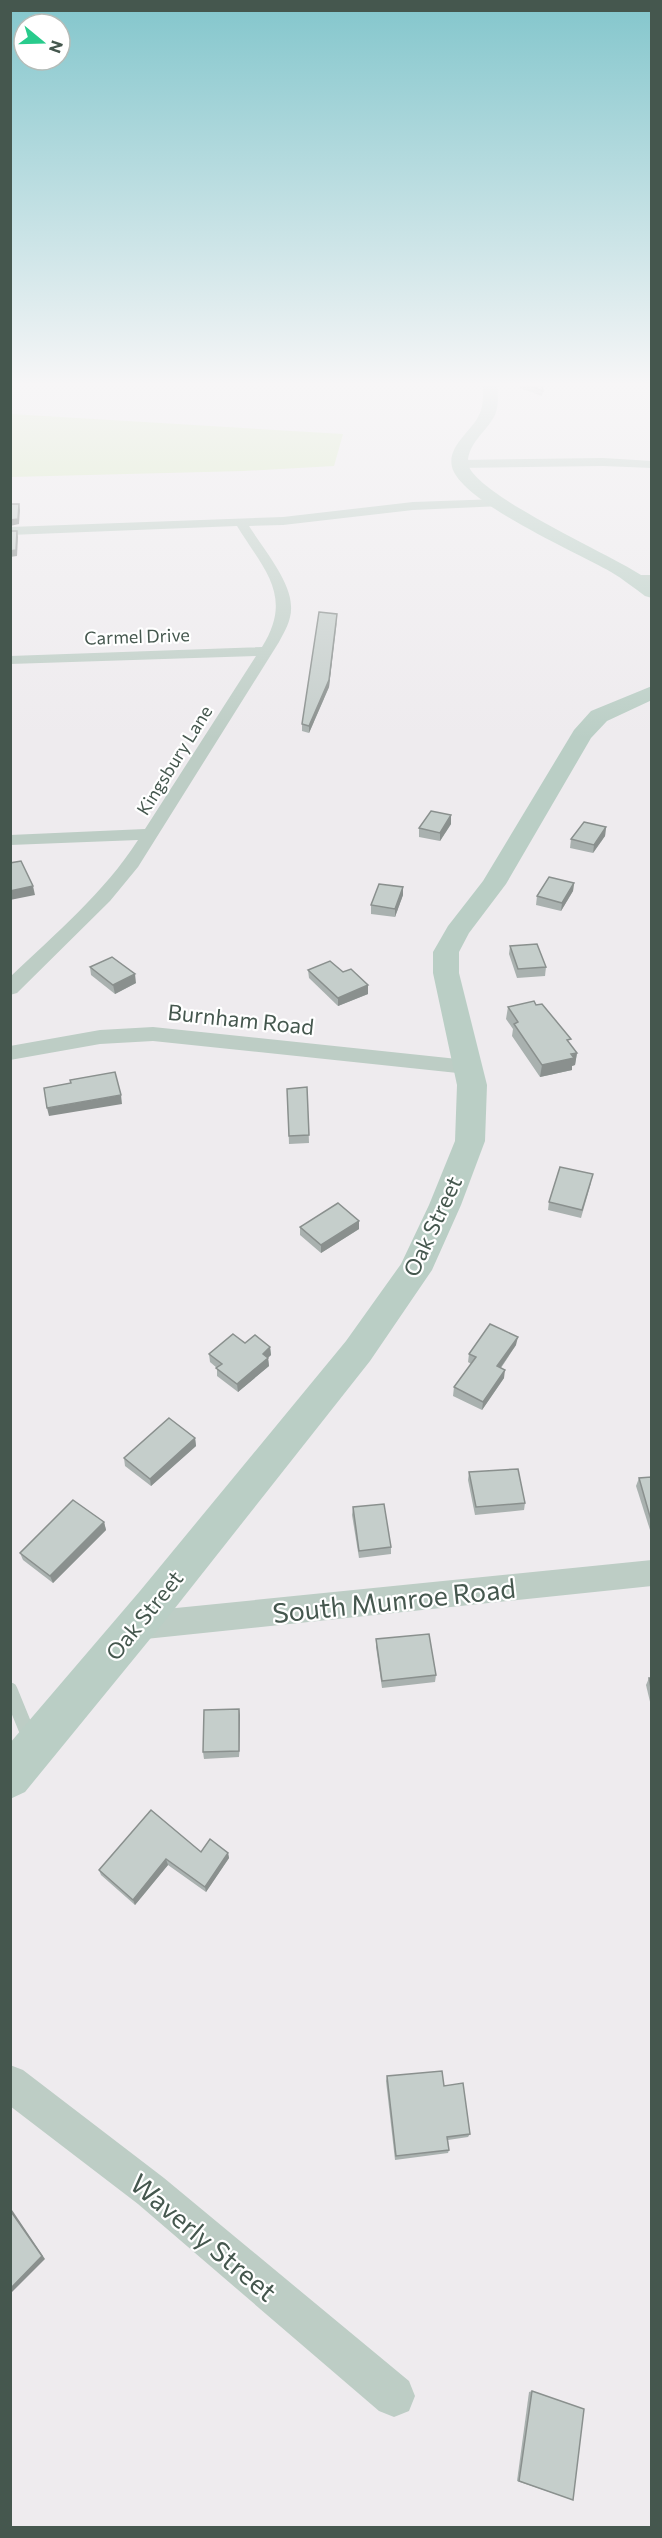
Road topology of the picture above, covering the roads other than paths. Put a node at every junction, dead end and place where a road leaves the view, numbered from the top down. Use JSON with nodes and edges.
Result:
{"nodes":[{"id":1,"x":498,"y":503,"type":"joint"},
{"id":2,"x":241,"y":523,"type":"junction"},
{"id":3,"x":10,"y":531,"type":"edge"},
{"id":4,"x":643,"y":579,"type":"edge"},
{"id":5,"x":651,"y":592,"type":"edge"},
{"id":6,"x":266,"y":651,"type":"junction"},
{"id":7,"x":10,"y":660,"type":"edge"},
{"id":8,"x":651,"y":692,"type":"edge"},
{"id":9,"x":150,"y":834,"type":"junction"},
{"id":10,"x":10,"y":840,"type":"edge"},
{"id":11,"x":10,"y":989,"type":"edge"},
{"id":12,"x":10,"y":1053,"type":"edge"},
{"id":13,"x":467,"y":1067,"type":"junction"},
{"id":14,"x":651,"y":1573,"type":"edge"},
{"id":15,"x":136,"y":1626,"type":"junction"},
{"id":16,"x":10,"y":1690,"type":"edge"},
{"id":17,"x":34,"y":1748,"type":"junction"},
{"id":18,"x":10,"y":1777,"type":"edge"},
{"id":19,"x":10,"y":2083,"type":"edge"},
{"id":20,"x":394,"y":2396,"type":"dead end"}],
"edges":[{"from":1,"to":2,"type":"street"},
{"from":1,"to":4,"type":"street"},
{"from":2,"to":3,"type":"street"},
{"from":2,"to":6,"type":"street","name":"Kingsbury Lane"},
{"from":4,"to":5,"type":"street"},
{"from":6,"to":7,"type":"street","name":"Carmel Drive"},
{"from":6,"to":9,"type":"street","name":"Kingsbury Lane"},
{"from":8,"to":13,"type":"street","name":"Oak Street"},
{"from":9,"to":10,"type":"street"},
{"from":9,"to":11,"type":"street","name":"Kingsbury Lane"},
{"from":12,"to":13,"type":"street","name":"Burnham Road"},
{"from":13,"to":15,"type":"street","name":"Oak Street"},
{"from":14,"to":15,"type":"street","name":"South Munroe Road"},
{"from":15,"to":17,"type":"street","name":"Oak Street"},
{"from":16,"to":17,"type":"lane"},
{"from":17,"to":18,"type":"street","name":"Oak Street"},
{"from":19,"to":20,"type":"street","name":"Waverly Street"}]}
